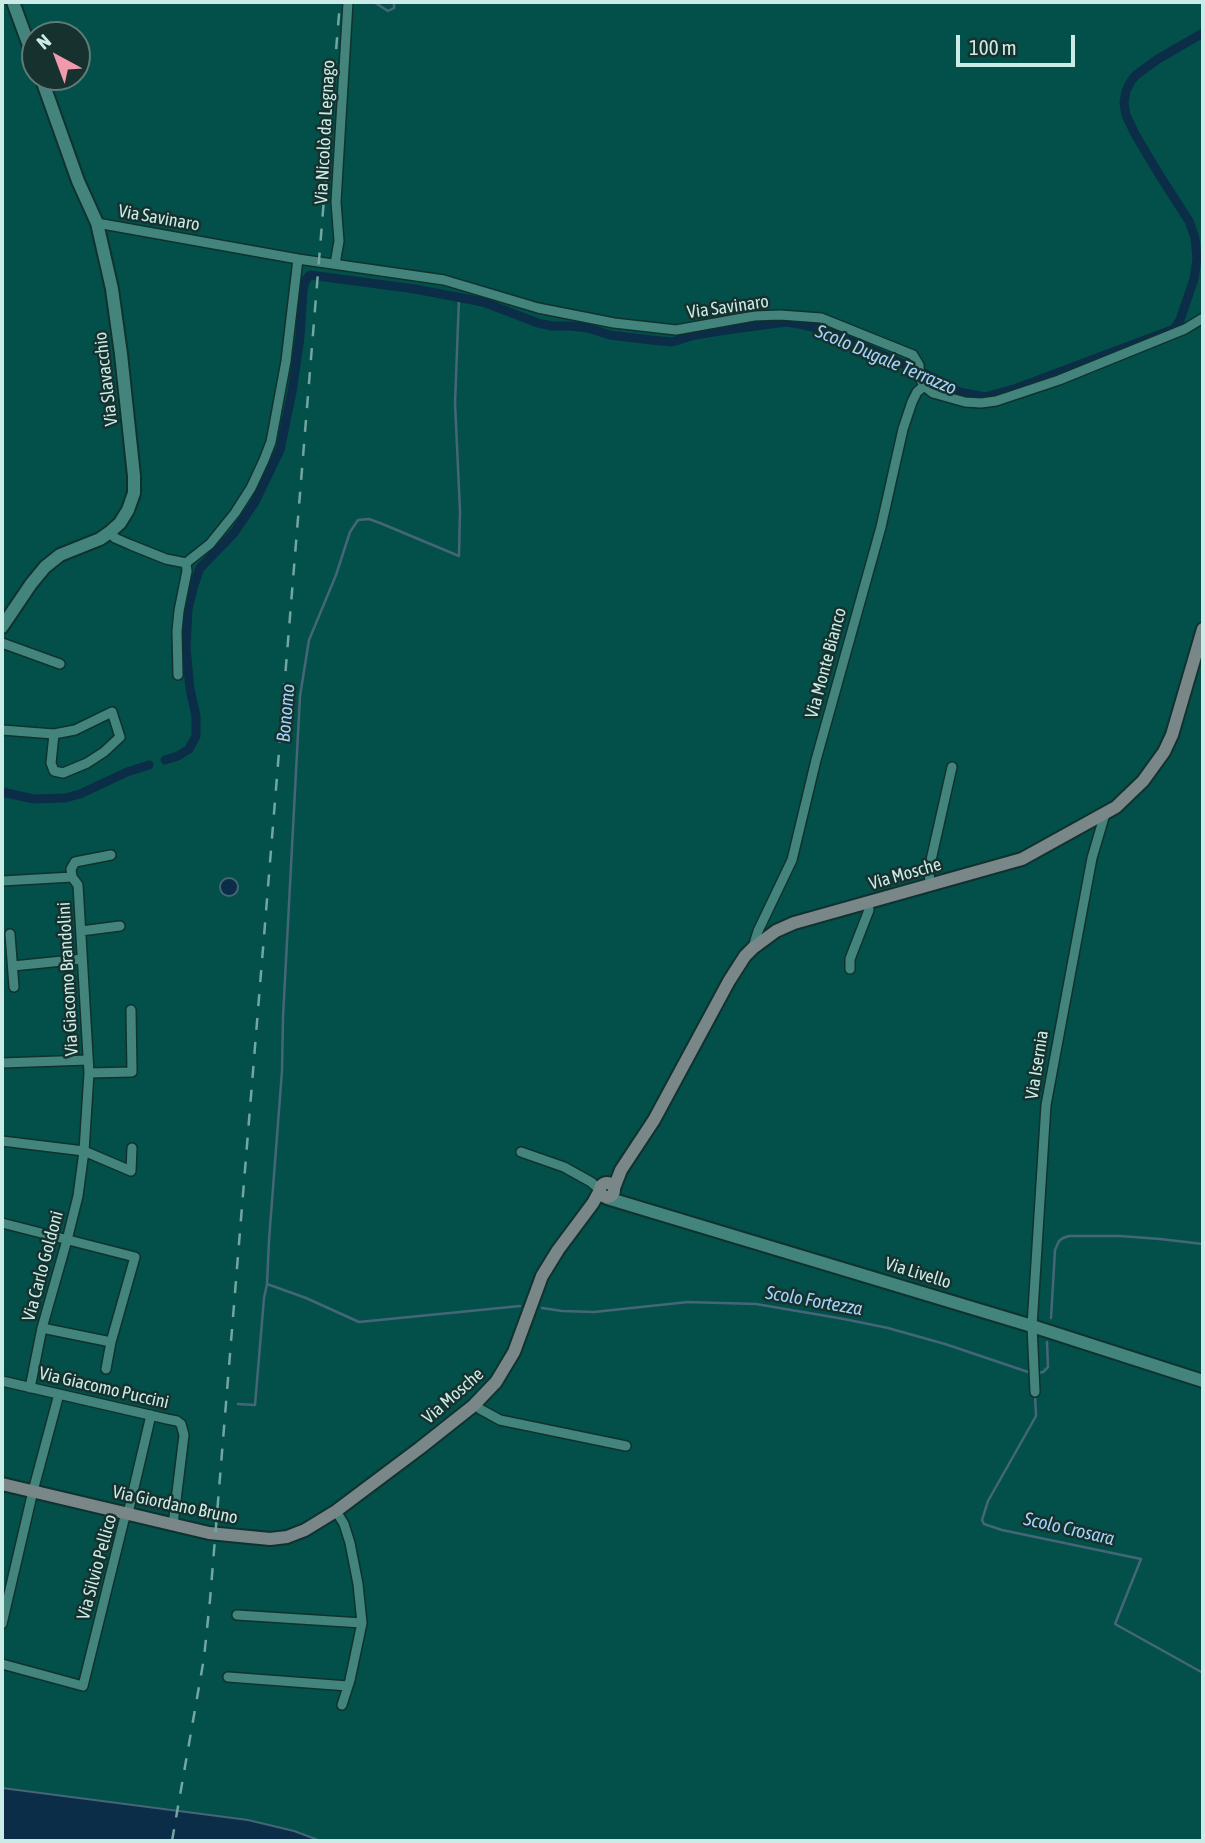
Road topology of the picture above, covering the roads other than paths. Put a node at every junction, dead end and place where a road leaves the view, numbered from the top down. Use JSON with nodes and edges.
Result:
{"nodes":[{"id":1,"x":13,"y":2,"type":"edge"},
{"id":2,"x":348,"y":2,"type":"edge"},
{"id":3,"x":21,"y":24,"type":"edge"},
{"id":4,"x":46,"y":91,"type":"edge"},
{"id":5,"x":97,"y":223,"type":"junction"},
{"id":6,"x":298,"y":259,"type":"junction"},
{"id":7,"x":335,"y":264,"type":"junction"},
{"id":8,"x":1203,"y":318,"type":"edge"},
{"id":9,"x":924,"y":386,"type":"junction"},
{"id":10,"x":110,"y":532,"type":"junction"},
{"id":11,"x":186,"y":563,"type":"junction"},
{"id":12,"x":2,"y":627,"type":"edge"},
{"id":13,"x":1203,"y":629,"type":"edge"},
{"id":14,"x":2,"y":643,"type":"edge"},
{"id":15,"x":60,"y":664,"type":"dead end"},
{"id":16,"x":178,"y":675,"type":"dead end"},
{"id":17,"x":2,"y":730,"type":"edge"},
{"id":18,"x":54,"y":734,"type":"junction"},
{"id":19,"x":952,"y":767,"type":"dead end"},
{"id":20,"x":1105,"y":814,"type":"junction"},
{"id":21,"x":111,"y":855,"type":"dead end"},
{"id":22,"x":72,"y":877,"type":"junction"},
{"id":23,"x":2,"y":881,"type":"edge"},
{"id":24,"x":930,"y":886,"type":"junction"},
{"id":25,"x":868,"y":903,"type":"junction"},
{"id":26,"x":120,"y":926,"type":"dead end"},
{"id":27,"x":81,"y":931,"type":"junction"},
{"id":28,"x":10,"y":934,"type":"dead end"},
{"id":29,"x":753,"y":948,"type":"junction"},
{"id":30,"x":82,"y":959,"type":"junction"},
{"id":31,"x":13,"y":966,"type":"junction"},
{"id":32,"x":850,"y":970,"type":"dead end"},
{"id":33,"x":14,"y":987,"type":"dead end"},
{"id":34,"x":131,"y":1010,"type":"dead end"},
{"id":35,"x":88,"y":1060,"type":"junction"},
{"id":36,"x":2,"y":1063,"type":"edge"},
{"id":37,"x":89,"y":1073,"type":"junction"},
{"id":38,"x":2,"y":1141,"type":"edge"},
{"id":39,"x":132,"y":1148,"type":"dead end"},
{"id":40,"x":84,"y":1151,"type":"junction"},
{"id":41,"x":521,"y":1152,"type":"dead end"},
{"id":42,"x":603,"y":1191,"type":"junction"},
{"id":43,"x":2,"y":1223,"type":"edge"},
{"id":44,"x":67,"y":1240,"type":"junction"},
{"id":45,"x":1032,"y":1326,"type":"junction"},
{"id":46,"x":42,"y":1328,"type":"junction"},
{"id":47,"x":111,"y":1342,"type":"junction"},
{"id":48,"x":106,"y":1369,"type":"dead end"},
{"id":49,"x":2,"y":1381,"type":"edge"},
{"id":50,"x":1203,"y":1381,"type":"edge"},
{"id":51,"x":30,"y":1388,"type":"junction"},
{"id":52,"x":1035,"y":1391,"type":"dead end"},
{"id":53,"x":59,"y":1394,"type":"junction"},
{"id":54,"x":480,"y":1409,"type":"dead end"},
{"id":55,"x":151,"y":1415,"type":"junction"},
{"id":56,"x":626,"y":1446,"type":"dead end"},
{"id":57,"x":2,"y":1484,"type":"edge"},
{"id":58,"x":33,"y":1491,"type":"junction"},
{"id":59,"x":336,"y":1511,"type":"junction"},
{"id":60,"x":127,"y":1514,"type":"junction"},
{"id":61,"x":173,"y":1525,"type":"junction"},
{"id":62,"x":237,"y":1615,"type":"dead end"},
{"id":63,"x":362,"y":1623,"type":"junction"},
{"id":64,"x":2,"y":1624,"type":"edge"},
{"id":65,"x":2,"y":1664,"type":"edge"},
{"id":66,"x":228,"y":1677,"type":"dead end"},
{"id":67,"x":348,"y":1685,"type":"junction"},
{"id":68,"x":342,"y":1705,"type":"dead end"}],
"edges":[{"from":1,"to":3,"type":"street"},
{"from":2,"to":7,"type":"street","name":"Via Nicolò da Legnago"},
{"from":4,"to":5,"type":"street","name":"Via Slavacchio"},
{"from":5,"to":6,"type":"street","name":"Via Savinaro"},
{"from":5,"to":10,"type":"street","name":"Via Slavacchio"},
{"from":6,"to":7,"type":"street","name":"Via Savinaro"},
{"from":6,"to":11,"type":"street"},
{"from":7,"to":9,"type":"street","name":"Via Savinaro"},
{"from":8,"to":9,"type":"street"},
{"from":9,"to":29,"type":"street","name":"Via Monte Bianco"},
{"from":10,"to":11,"type":"street"},
{"from":10,"to":12,"type":"street","name":"Via Slavacchio"},
{"from":11,"to":16,"type":"street"},
{"from":13,"to":20,"type":"main road","name":"Via Mosche"},
{"from":14,"to":15,"type":"street"},
{"from":17,"to":18,"type":"street"},
{"from":18,"to":18,"type":"street"},
{"from":19,"to":24,"type":"street"},
{"from":20,"to":24,"type":"main road","name":"Via Mosche"},
{"from":20,"to":45,"type":"street","name":"Via Isernia"},
{"from":21,"to":22,"type":"street"},
{"from":22,"to":23,"type":"street","name":"Via Giacomo Brandolini"},
{"from":22,"to":27,"type":"street","name":"Via Giacomo Brandolini"},
{"from":24,"to":25,"type":"main road","name":"Via Mosche"},
{"from":25,"to":29,"type":"main road","name":"Via Mosche"},
{"from":25,"to":32,"type":"street"},
{"from":26,"to":27,"type":"street"},
{"from":27,"to":30,"type":"street","name":"Via Giacomo Brandolini"},
{"from":28,"to":31,"type":"street"},
{"from":29,"to":42,"type":"main road","name":"Via Mosche"},
{"from":30,"to":31,"type":"street"},
{"from":30,"to":35,"type":"street","name":"Via Giacomo Brandolini"},
{"from":31,"to":33,"type":"street"},
{"from":34,"to":37,"type":"street"},
{"from":35,"to":36,"type":"street"},
{"from":35,"to":37,"type":"street","name":"Via Giacomo Brandolini"},
{"from":37,"to":40,"type":"street","name":"Via Giacomo Brandolini"},
{"from":38,"to":40,"type":"street"},
{"from":39,"to":40,"type":"street"},
{"from":40,"to":44,"type":"street","name":"Via Carlo Goldoni"},
{"from":41,"to":42,"type":"street"},
{"from":42,"to":45,"type":"street","name":"Via Livello"},
{"from":42,"to":59,"type":"main road","name":"Via Mosche"},
{"from":43,"to":44,"type":"street"},
{"from":44,"to":46,"type":"street","name":"Via Carlo Goldoni"},
{"from":44,"to":47,"type":"street"},
{"from":45,"to":50,"type":"street","name":"Via Livello"},
{"from":45,"to":52,"type":"street","name":"Via Isernia"},
{"from":46,"to":47,"type":"street"},
{"from":46,"to":51,"type":"street","name":"Via Carlo Goldoni"},
{"from":47,"to":48,"type":"street"},
{"from":49,"to":51,"type":"street","name":"Via Giacomo Puccini"},
{"from":51,"to":53,"type":"street","name":"Via Giacomo Puccini"},
{"from":53,"to":55,"type":"street","name":"Via Giacomo Puccini"},
{"from":53,"to":58,"type":"street"},
{"from":54,"to":56,"type":"street"},
{"from":55,"to":60,"type":"street","name":"Via Silvio Pellico"},
{"from":55,"to":61,"type":"street","name":"Via Giacomo Puccini"},
{"from":57,"to":58,"type":"main road","name":"Via Giordano Bruno"},
{"from":58,"to":60,"type":"main road","name":"Via Giordano Bruno"},
{"from":58,"to":64,"type":"street"},
{"from":59,"to":61,"type":"main road","name":"Via Giordano Bruno"},
{"from":59,"to":63,"type":"street"},
{"from":60,"to":61,"type":"main road","name":"Via Giordano Bruno"},
{"from":60,"to":65,"type":"street","name":"Via Silvio Pellico"},
{"from":62,"to":63,"type":"street"},
{"from":63,"to":67,"type":"street"},
{"from":66,"to":67,"type":"street"},
{"from":67,"to":68,"type":"street"}]}
